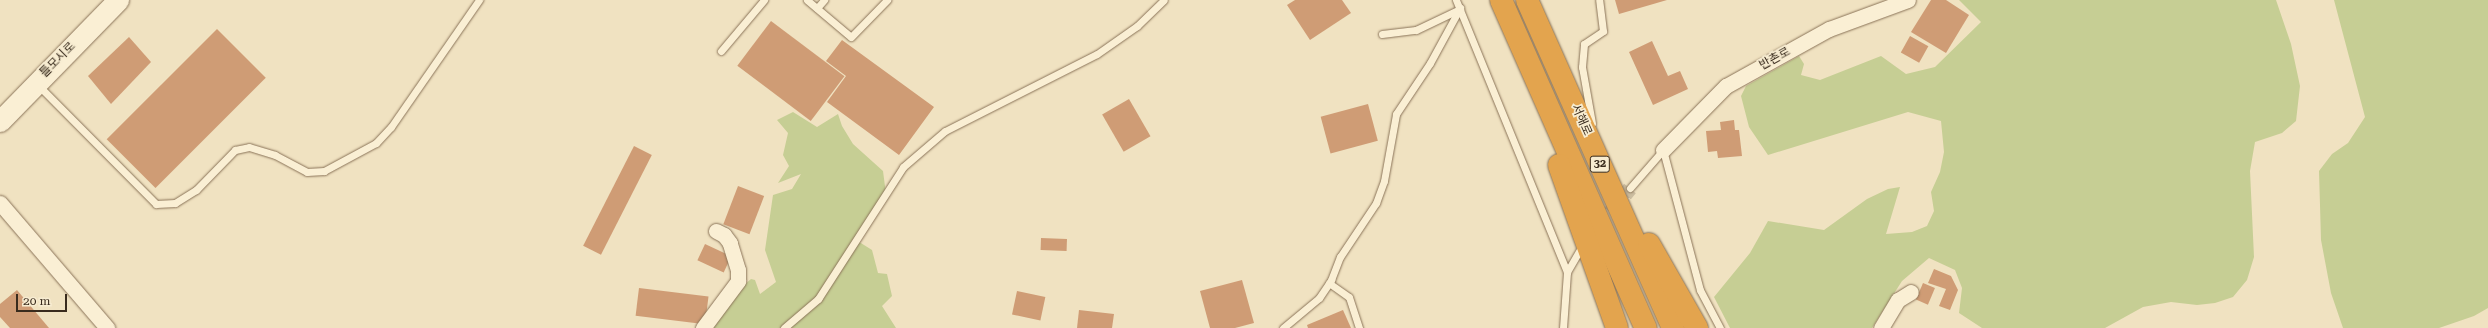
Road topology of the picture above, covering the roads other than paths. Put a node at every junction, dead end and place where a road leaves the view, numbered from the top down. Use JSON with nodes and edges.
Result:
{"nodes":[{"id":1,"x":118,"y":0,"type":"edge"},
{"id":2,"x":479,"y":0,"type":"edge"},
{"id":3,"x":764,"y":0,"type":"edge"},
{"id":4,"x":807,"y":0,"type":"edge"},
{"id":5,"x":824,"y":0,"type":"edge"},
{"id":6,"x":887,"y":0,"type":"edge"},
{"id":7,"x":1164,"y":0,"type":"edge"},
{"id":8,"x":1456,"y":0,"type":"edge"},
{"id":9,"x":1500,"y":0,"type":"edge"},
{"id":10,"x":1528,"y":0,"type":"edge"},
{"id":11,"x":1599,"y":0,"type":"edge"},
{"id":12,"x":1908,"y":0,"type":"edge"},
{"id":13,"x":817,"y":8,"type":"junction"},
{"id":14,"x":1460,"y":8,"type":"junction"},
{"id":15,"x":1382,"y":34,"type":"dead end"},
{"id":16,"x":721,"y":51,"type":"dead end"},
{"id":17,"x":1555,"y":63,"type":"junction"},
{"id":18,"x":36,"y":83,"type":"junction"},
{"id":19,"x":0,"y":121,"type":"edge"},
{"id":20,"x":1594,"y":137,"type":"junction"},
{"id":21,"x":1663,"y":150,"type":"junction"},
{"id":22,"x":1630,"y":188,"type":"tunnel mouth"},
{"id":23,"x":0,"y":203,"type":"edge"},
{"id":24,"x":716,"y":231,"type":"dead end"},
{"id":25,"x":1581,"y":248,"type":"dead end"},
{"id":26,"x":1567,"y":272,"type":"junction"},
{"id":27,"x":1329,"y":283,"type":"junction"},
{"id":28,"x":1912,"y":292,"type":"dead end"},
{"id":29,"x":107,"y":328,"type":"edge"},
{"id":30,"x":703,"y":328,"type":"edge"},
{"id":31,"x":784,"y":328,"type":"edge"},
{"id":32,"x":1283,"y":328,"type":"edge"},
{"id":33,"x":1359,"y":328,"type":"edge"},
{"id":34,"x":1563,"y":328,"type":"edge"},
{"id":35,"x":1617,"y":328,"type":"edge"},
{"id":36,"x":1646,"y":328,"type":"edge"},
{"id":37,"x":1673,"y":328,"type":"edge"},
{"id":38,"x":1697,"y":328,"type":"edge"},
{"id":39,"x":1720,"y":328,"type":"edge"},
{"id":40,"x":1881,"y":328,"type":"edge"}],
"edges":[{"from":1,"to":18,"type":"main road","name":"틀모시로"},
{"from":2,"to":18,"type":"lane"},
{"from":3,"to":16,"type":"lane"},
{"from":4,"to":13,"type":"lane"},
{"from":5,"to":13,"type":"lane"},
{"from":6,"to":13,"type":"lane"},
{"from":7,"to":31,"type":"lane"},
{"from":8,"to":14,"type":"lane"},
{"from":9,"to":35,"type":"highway"},
{"from":9,"to":36,"type":"highway","name":"서해로","number":"32"},
{"from":10,"to":17,"type":"highway","name":"서해로","number":"32"},
{"from":11,"to":20,"type":"lane"},
{"from":12,"to":21,"type":"street","name":"반촌로"},
{"from":14,"to":15,"type":"lane"},
{"from":14,"to":26,"type":"lane"},
{"from":14,"to":27,"type":"lane"},
{"from":17,"to":20,"type":"highway"},
{"from":17,"to":37,"type":"highway","name":"서해로","number":"32"},
{"from":18,"to":19,"type":"main road","name":"틀모시로"},
{"from":20,"to":38,"type":"highway"},
{"from":21,"to":22,"type":"lane"},
{"from":21,"to":39,"type":"lane"},
{"from":23,"to":29,"type":"street"},
{"from":24,"to":30,"type":"street"},
{"from":25,"to":26,"type":"lane"},
{"from":26,"to":34,"type":"lane"},
{"from":27,"to":32,"type":"lane"},
{"from":27,"to":33,"type":"lane"},
{"from":28,"to":40,"type":"street"}]}
